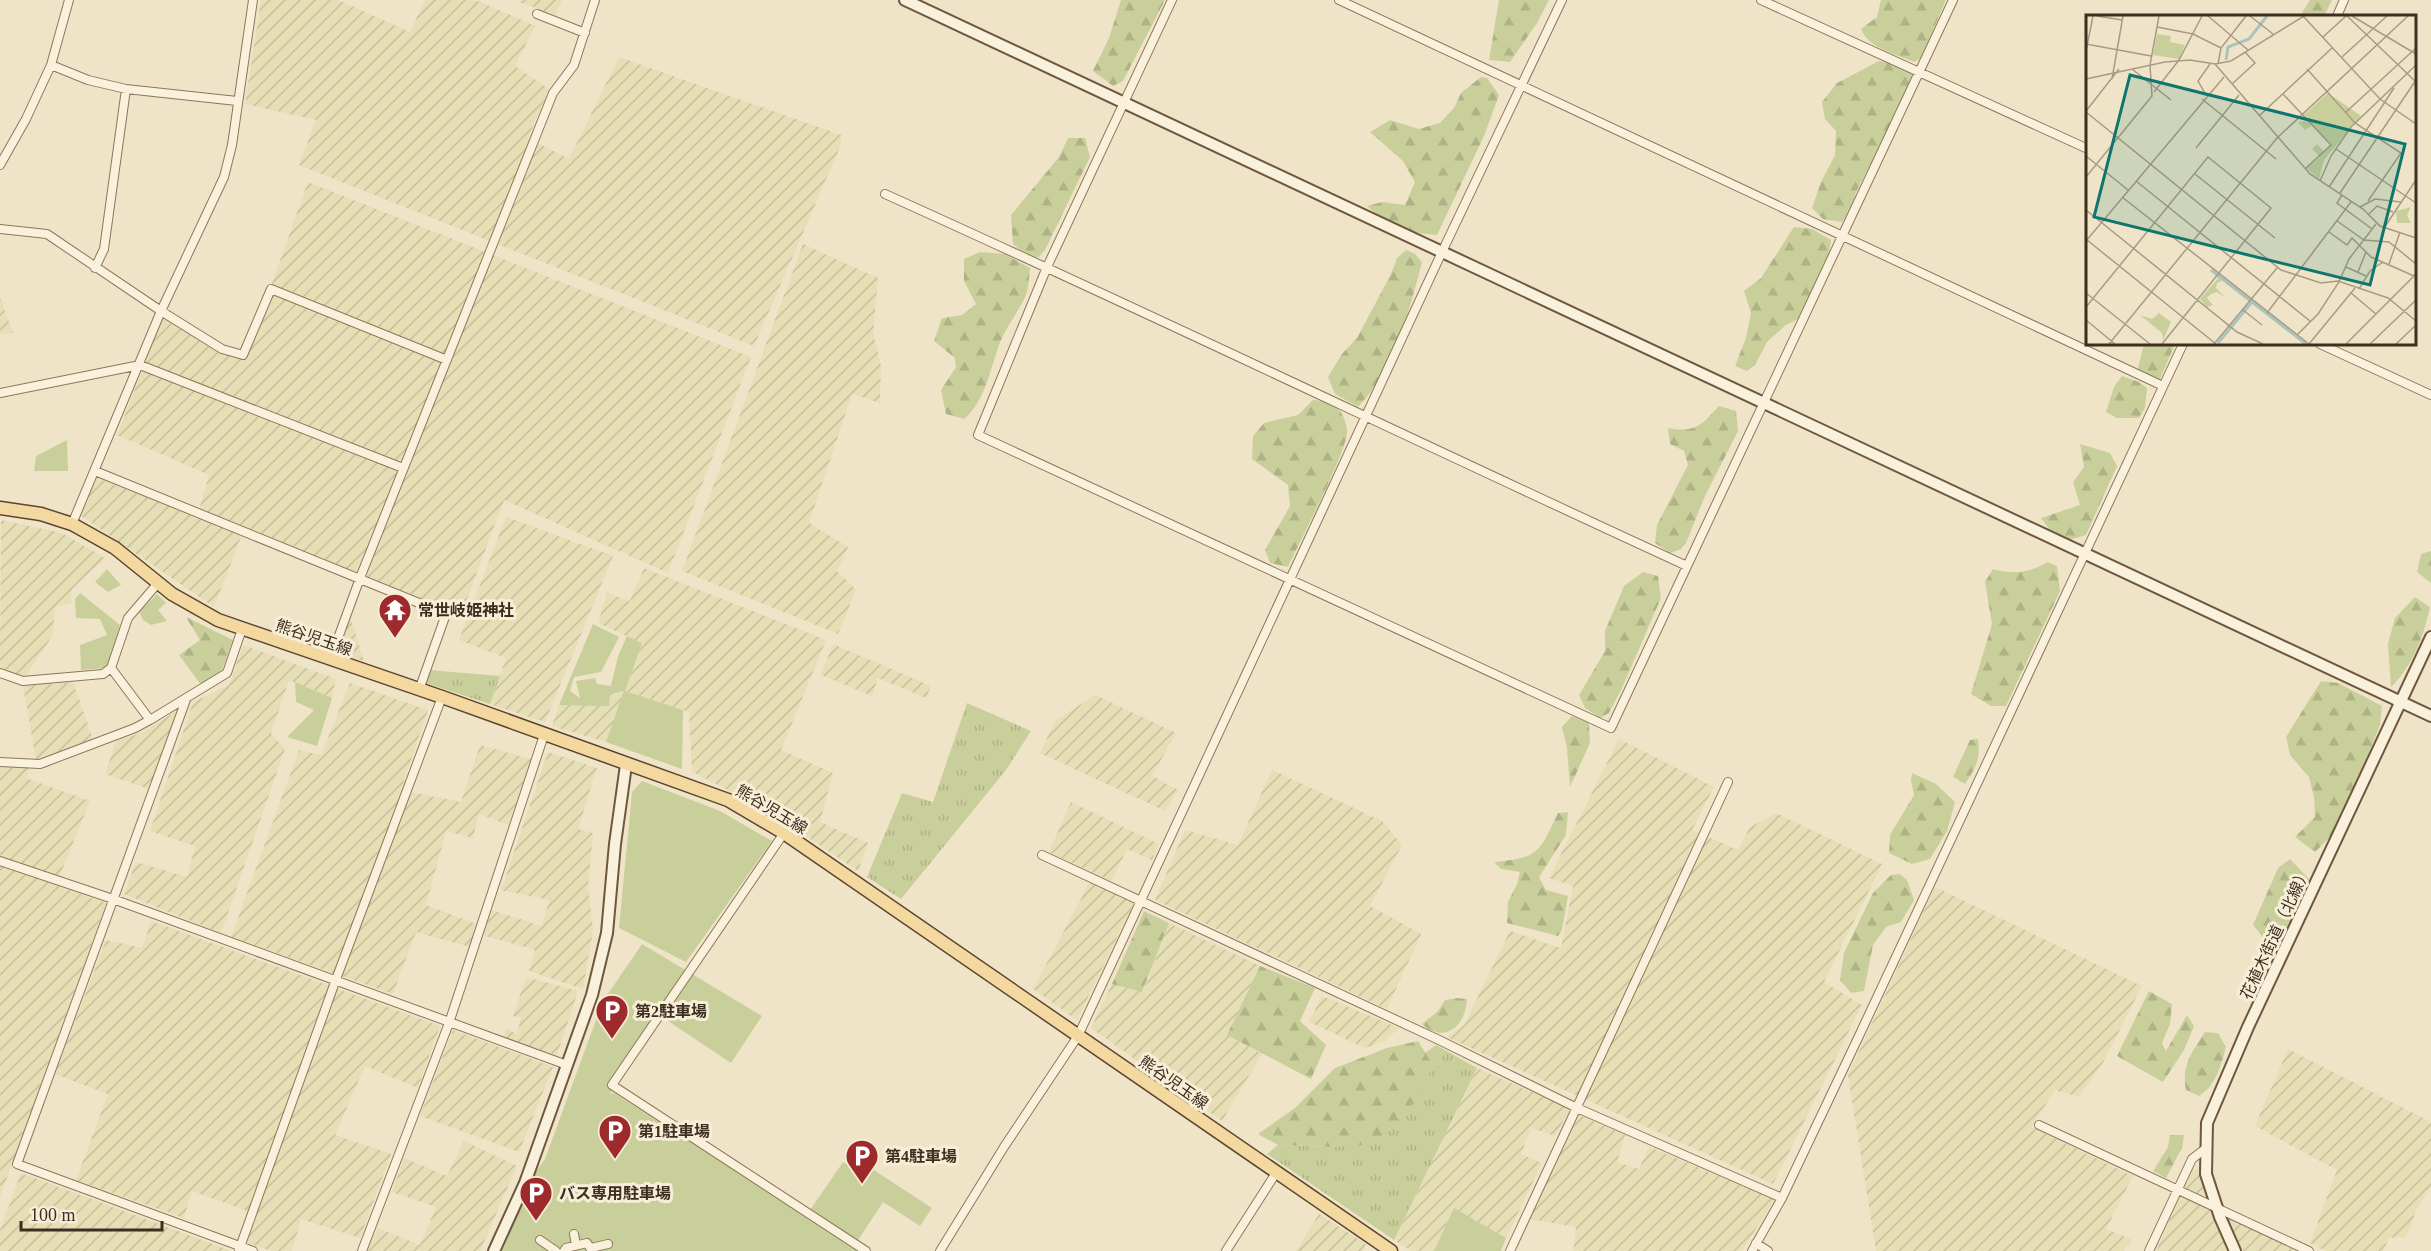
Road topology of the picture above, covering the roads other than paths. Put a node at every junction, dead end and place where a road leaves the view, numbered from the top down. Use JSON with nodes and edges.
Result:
{"nodes":[{"id":1,"x":69,"y":0,"type":"edge"},
{"id":2,"x":253,"y":0,"type":"edge"},
{"id":3,"x":595,"y":0,"type":"edge"},
{"id":4,"x":905,"y":0,"type":"edge"},
{"id":5,"x":1172,"y":0,"type":"edge"},
{"id":6,"x":1339,"y":0,"type":"edge"},
{"id":7,"x":1562,"y":0,"type":"edge"},
{"id":8,"x":1761,"y":0,"type":"edge"},
{"id":9,"x":1953,"y":0,"type":"edge"},
{"id":10,"x":2344,"y":0,"type":"edge"},
{"id":11,"x":537,"y":14,"type":"dead end"},
{"id":12,"x":2337,"y":15,"type":"edge"},
{"id":13,"x":585,"y":33,"type":"junction"},
{"id":14,"x":51,"y":65,"type":"junction"},
{"id":15,"x":1918,"y":73,"type":"junction"},
{"id":16,"x":1521,"y":86,"type":"junction"},
{"id":17,"x":126,"y":89,"type":"junction"},
{"id":18,"x":237,"y":101,"type":"junction"},
{"id":19,"x":1123,"y":102,"type":"junction"},
{"id":20,"x":2086,"y":148,"type":"edge"},
{"id":21,"x":0,"y":165,"type":"edge"},
{"id":22,"x":885,"y":194,"type":"dead end"},
{"id":23,"x":0,"y":228,"type":"edge"},
{"id":24,"x":1842,"y":236,"type":"junction"},
{"id":25,"x":1442,"y":252,"type":"junction"},
{"id":26,"x":1047,"y":267,"type":"junction"},
{"id":27,"x":95,"y":268,"type":"junction"},
{"id":28,"x":161,"y":311,"type":"junction"},
{"id":29,"x":2183,"y":345,"type":"edge"},
{"id":30,"x":2322,"y":345,"type":"edge"},
{"id":31,"x":447,"y":360,"type":"junction"},
{"id":32,"x":140,"y":365,"type":"junction"},
{"id":33,"x":2163,"y":386,"type":"junction"},
{"id":34,"x":0,"y":393,"type":"edge"},
{"id":35,"x":2431,"y":395,"type":"edge"},
{"id":36,"x":1763,"y":403,"type":"junction"},
{"id":37,"x":1365,"y":418,"type":"junction"},
{"id":38,"x":403,"y":468,"type":"junction"},
{"id":39,"x":95,"y":471,"type":"junction"},
{"id":40,"x":0,"y":508,"type":"edge"},
{"id":41,"x":72,"y":524,"type":"junction"},
{"id":42,"x":2086,"y":554,"type":"junction"},
{"id":43,"x":1687,"y":566,"type":"junction"},
{"id":44,"x":360,"y":579,"type":"junction"},
{"id":45,"x":1291,"y":579,"type":"junction"},
{"id":46,"x":158,"y":583,"type":"junction"},
{"id":47,"x":242,"y":629,"type":"junction"},
{"id":48,"x":2431,"y":637,"type":"edge"},
{"id":49,"x":330,"y":660,"type":"junction"},
{"id":50,"x":111,"y":668,"type":"junction"},
{"id":51,"x":0,"y":673,"type":"edge"},
{"id":52,"x":419,"y":690,"type":"junction"},
{"id":53,"x":187,"y":697,"type":"junction"},
{"id":54,"x":442,"y":697,"type":"junction"},
{"id":55,"x":2400,"y":701,"type":"junction"},
{"id":56,"x":2431,"y":716,"type":"edge"},
{"id":57,"x":150,"y":720,"type":"junction"},
{"id":58,"x":544,"y":735,"type":"junction"},
{"id":59,"x":0,"y":762,"type":"edge"},
{"id":60,"x":626,"y":765,"type":"junction"},
{"id":61,"x":1728,"y":782,"type":"dead end"},
{"id":62,"x":784,"y":833,"type":"junction"},
{"id":63,"x":1042,"y":855,"type":"dead end"},
{"id":64,"x":0,"y":861,"type":"edge"},
{"id":65,"x":113,"y":899,"type":"junction"},
{"id":66,"x":1141,"y":901,"type":"junction"},
{"id":67,"x":335,"y":982,"type":"junction"},
{"id":68,"x":449,"y":1023,"type":"junction"},
{"id":69,"x":1078,"y":1036,"type":"junction"},
{"id":70,"x":567,"y":1065,"type":"junction"},
{"id":71,"x":1576,"y":1108,"type":"junction"},
{"id":72,"x":2039,"y":1125,"type":"dead end"},
{"id":73,"x":2205,"y":1149,"type":"junction"},
{"id":74,"x":1276,"y":1173,"type":"junction"},
{"id":75,"x":2178,"y":1189,"type":"junction"},
{"id":76,"x":1782,"y":1197,"type":"junction"},
{"id":77,"x":2217,"y":1207,"type":"junction"},
{"id":78,"x":574,"y":1234,"type":"dead end"},
{"id":79,"x":540,"y":1240,"type":"dead end"},
{"id":80,"x":608,"y":1244,"type":"dead end"},
{"id":81,"x":576,"y":1245,"type":"junction"},
{"id":82,"x":1754,"y":1247,"type":"edge"},
{"id":83,"x":239,"y":1249,"type":"edge"},
{"id":84,"x":591,"y":1250,"type":"edge"},
{"id":85,"x":253,"y":1251,"type":"edge"},
{"id":86,"x":362,"y":1251,"type":"edge"},
{"id":87,"x":494,"y":1251,"type":"edge"},
{"id":88,"x":556,"y":1251,"type":"edge"},
{"id":89,"x":564,"y":1251,"type":"edge"},
{"id":90,"x":866,"y":1251,"type":"edge"},
{"id":91,"x":940,"y":1251,"type":"edge"},
{"id":92,"x":1226,"y":1251,"type":"edge"},
{"id":93,"x":1391,"y":1251,"type":"edge"},
{"id":94,"x":1510,"y":1251,"type":"edge"},
{"id":95,"x":1768,"y":1251,"type":"edge"},
{"id":96,"x":2149,"y":1251,"type":"edge"},
{"id":97,"x":2235,"y":1251,"type":"edge"},
{"id":98,"x":2309,"y":1251,"type":"edge"}],
"edges":[{"from":1,"to":14,"type":"street"},
{"from":2,"to":18,"type":"street"},
{"from":3,"to":13,"type":"street"},
{"from":4,"to":19,"type":"street"},
{"from":5,"to":19,"type":"street"},
{"from":6,"to":16,"type":"street"},
{"from":7,"to":16,"type":"street"},
{"from":8,"to":15,"type":"street"},
{"from":9,"to":15,"type":"street"},
{"from":10,"to":12,"type":"street"},
{"from":11,"to":13,"type":"street"},
{"from":13,"to":31,"type":"street"},
{"from":14,"to":17,"type":"street"},
{"from":14,"to":21,"type":"street"},
{"from":15,"to":20,"type":"street"},
{"from":15,"to":24,"type":"street"},
{"from":16,"to":24,"type":"street"},
{"from":16,"to":25,"type":"street"},
{"from":17,"to":18,"type":"street"},
{"from":17,"to":27,"type":"street"},
{"from":18,"to":28,"type":"street"},
{"from":19,"to":25,"type":"street"},
{"from":19,"to":26,"type":"street"},
{"from":22,"to":26,"type":"street"},
{"from":23,"to":27,"type":"street"},
{"from":24,"to":33,"type":"street"},
{"from":24,"to":36,"type":"street"},
{"from":25,"to":36,"type":"street"},
{"from":25,"to":37,"type":"street"},
{"from":26,"to":37,"type":"street"},
{"from":26,"to":45,"type":"street"},
{"from":27,"to":28,"type":"street"},
{"from":28,"to":31,"type":"street"},
{"from":28,"to":32,"type":"street"},
{"from":29,"to":33,"type":"street"},
{"from":30,"to":35,"type":"street"},
{"from":31,"to":38,"type":"street"},
{"from":32,"to":34,"type":"street"},
{"from":32,"to":38,"type":"street"},
{"from":32,"to":39,"type":"street"},
{"from":33,"to":42,"type":"street"},
{"from":36,"to":42,"type":"street"},
{"from":36,"to":43,"type":"street"},
{"from":37,"to":43,"type":"street"},
{"from":37,"to":45,"type":"street"},
{"from":38,"to":44,"type":"street"},
{"from":39,"to":41,"type":"street"},
{"from":39,"to":44,"type":"street"},
{"from":40,"to":41,"type":"main road","name":"熊谷児玉線"},
{"from":41,"to":46,"type":"main road","name":"熊谷児玉線"},
{"from":42,"to":55,"type":"street"},
{"from":42,"to":76,"type":"street"},
{"from":43,"to":45,"type":"street"},
{"from":44,"to":49,"type":"street"},
{"from":44,"to":52,"type":"street"},
{"from":45,"to":66,"type":"street"},
{"from":46,"to":47,"type":"main road","name":"熊谷児玉線"},
{"from":46,"to":50,"type":"street"},
{"from":47,"to":49,"type":"main road","name":"熊谷児玉線"},
{"from":47,"to":53,"type":"street"},
{"from":48,"to":55,"type":"street","name":"花植木街道（北線）"},
{"from":49,"to":52,"type":"main road","name":"熊谷児玉線"},
{"from":50,"to":51,"type":"street"},
{"from":50,"to":57,"type":"street"},
{"from":52,"to":54,"type":"main road","name":"熊谷児玉線"},
{"from":53,"to":57,"type":"street"},
{"from":53,"to":65,"type":"street"},
{"from":54,"to":58,"type":"main road","name":"熊谷児玉線"},
{"from":54,"to":67,"type":"street"},
{"from":55,"to":56,"type":"street"},
{"from":55,"to":73,"type":"street","name":"花植木街道（北線）"},
{"from":57,"to":59,"type":"street"},
{"from":58,"to":60,"type":"main road","name":"熊谷児玉線"},
{"from":58,"to":68,"type":"street"},
{"from":60,"to":62,"type":"main road","name":"熊谷児玉線"},
{"from":60,"to":70,"type":"street"},
{"from":61,"to":71,"type":"street"},
{"from":62,"to":69,"type":"main road","name":"熊谷児玉線"},
{"from":62,"to":90,"type":"street"},
{"from":63,"to":66,"type":"street"},
{"from":64,"to":65,"type":"street"},
{"from":65,"to":67,"type":"street"},
{"from":65,"to":83,"type":"street"},
{"from":66,"to":69,"type":"street"},
{"from":66,"to":71,"type":"street"},
{"from":67,"to":68,"type":"street"},
{"from":67,"to":83,"type":"street"},
{"from":68,"to":70,"type":"street"},
{"from":68,"to":86,"type":"street"},
{"from":69,"to":74,"type":"main road","name":"熊谷児玉線"},
{"from":69,"to":91,"type":"street"},
{"from":70,"to":87,"type":"street"},
{"from":71,"to":76,"type":"street"},
{"from":71,"to":94,"type":"street"},
{"from":72,"to":75,"type":"street"},
{"from":73,"to":75,"type":"street"},
{"from":73,"to":77,"type":"street","name":"花植木街道（北線）"},
{"from":74,"to":92,"type":"street"},
{"from":74,"to":93,"type":"main road","name":"熊谷児玉線"},
{"from":75,"to":77,"type":"street"},
{"from":75,"to":96,"type":"street"},
{"from":76,"to":82,"type":"street"},
{"from":77,"to":97,"type":"street","name":"花植木街道（北線）"},
{"from":77,"to":98,"type":"street"},
{"from":78,"to":81,"type":"street"},
{"from":79,"to":88,"type":"street"},
{"from":80,"to":84,"type":"street"},
{"from":81,"to":84,"type":"street"},
{"from":81,"to":89,"type":"street"},
{"from":82,"to":95,"type":"street"},
{"from":83,"to":85,"type":"street"}]}
